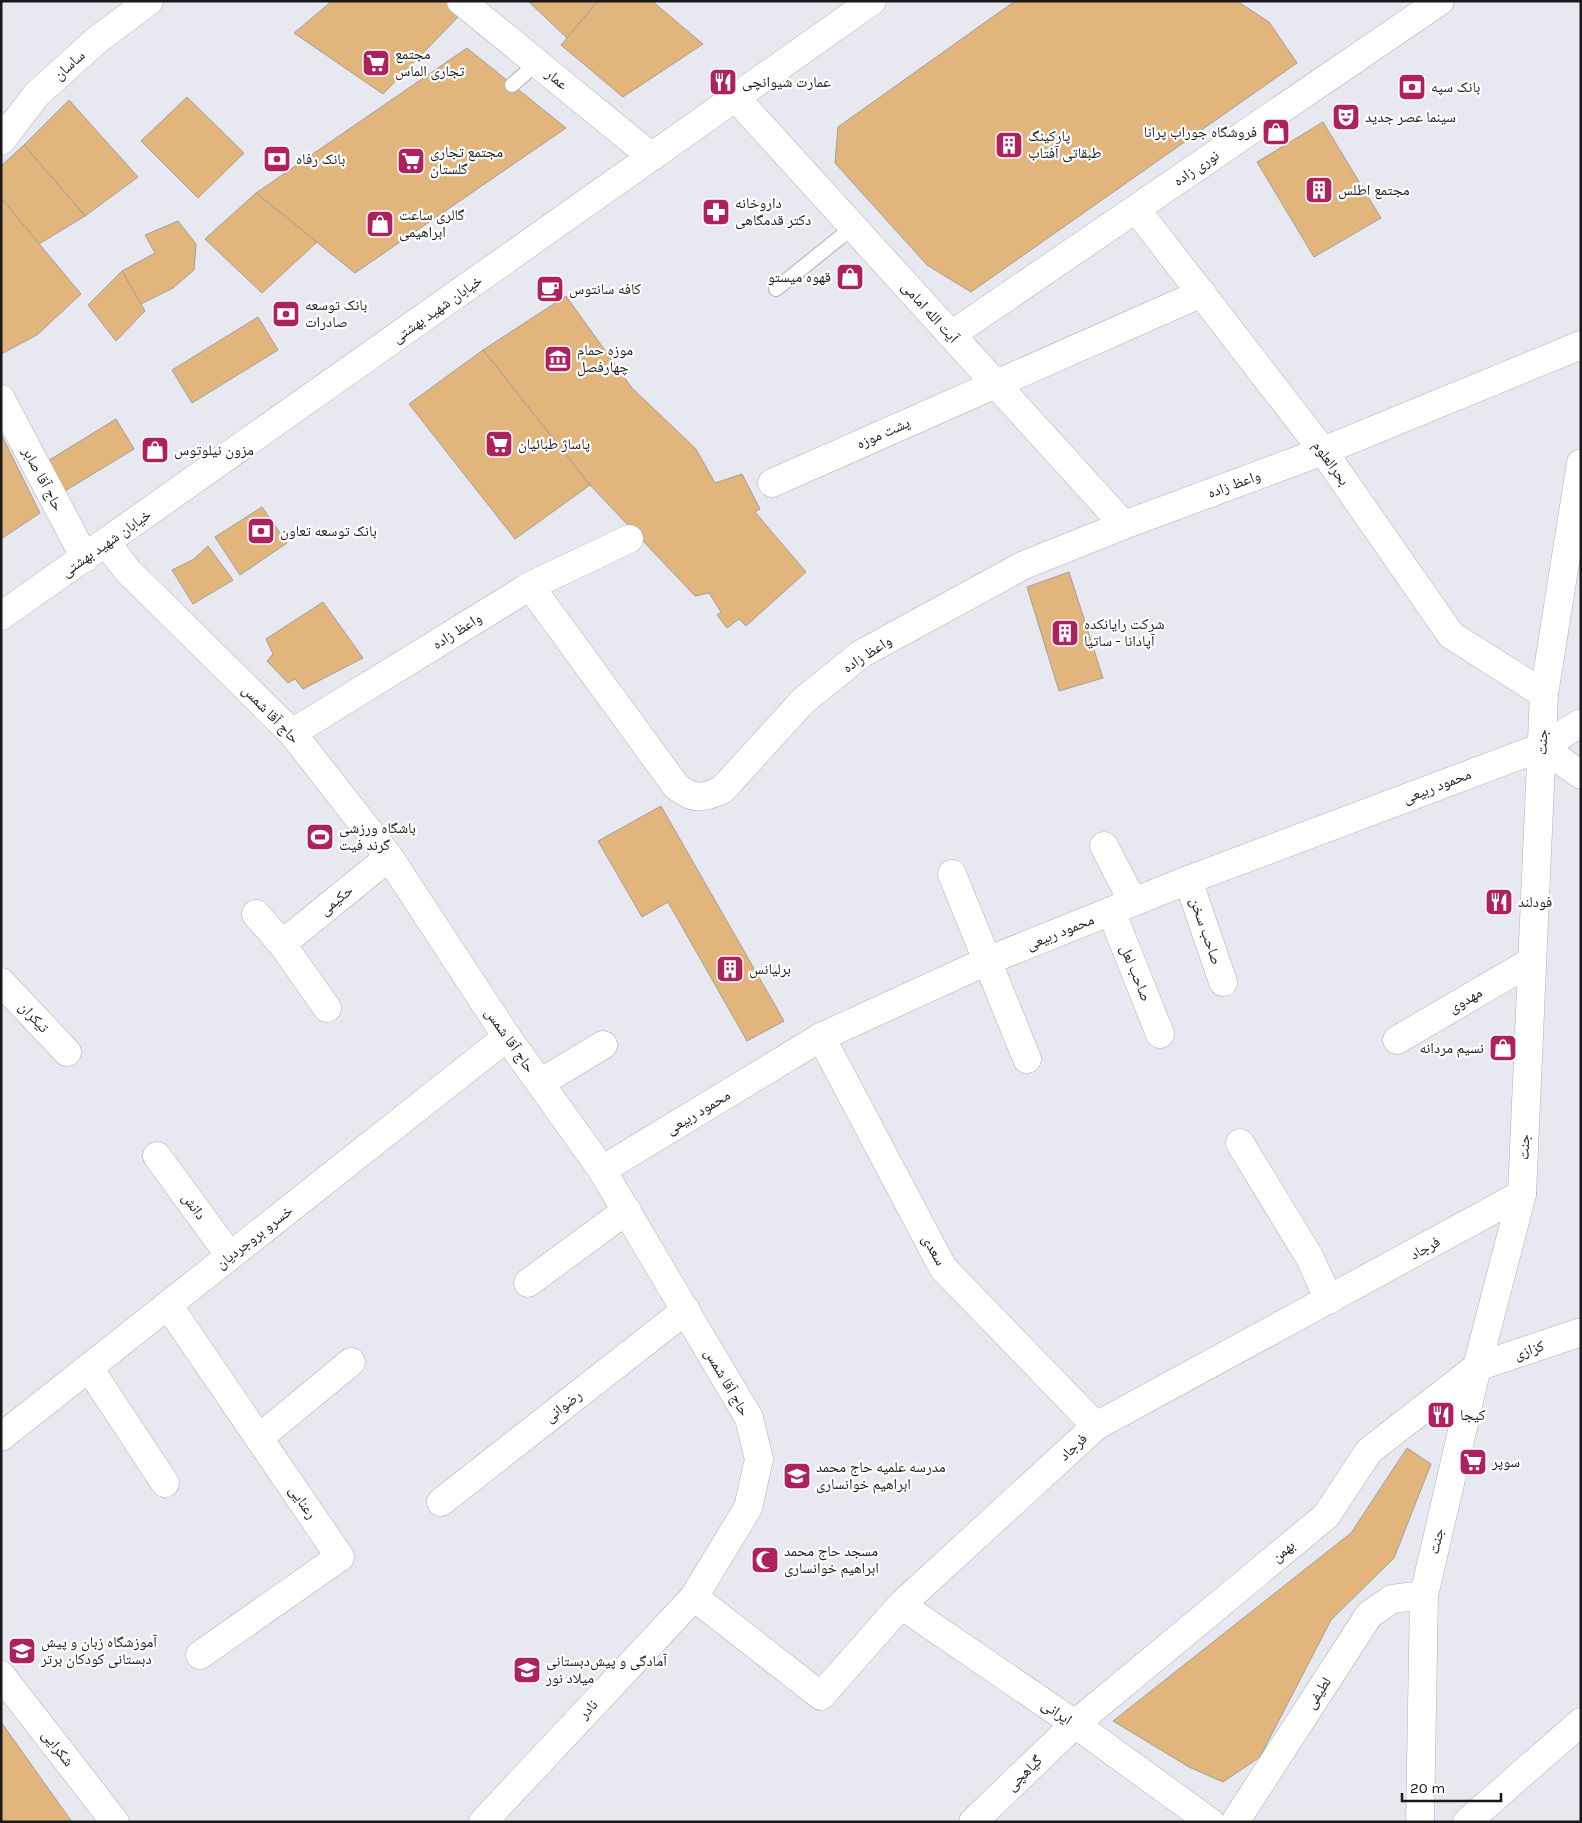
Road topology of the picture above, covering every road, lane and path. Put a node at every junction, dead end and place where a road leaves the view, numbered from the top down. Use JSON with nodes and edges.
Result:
{"nodes":[{"id":1,"x":149,"y":1,"type":"edge"},
{"id":2,"x":461,"y":1,"type":"edge"},
{"id":3,"x":872,"y":1,"type":"edge"},
{"id":4,"x":1440,"y":1,"type":"edge"},
{"id":5,"x":537,"y":63,"type":"junction"},
{"id":6,"x":512,"y":85,"type":"dead end"},
{"id":7,"x":736,"y":98,"type":"junction"},
{"id":8,"x":1,"y":141,"type":"edge"},
{"id":9,"x":652,"y":157,"type":"junction"},
{"id":10,"x":1136,"y":209,"type":"junction"},
{"id":11,"x":853,"y":227,"type":"junction"},
{"id":12,"x":776,"y":289,"type":"dead end"},
{"id":13,"x":1202,"y":293,"type":"junction"},
{"id":14,"x":951,"y":335,"type":"junction"},
{"id":15,"x":1581,"y":345,"type":"edge"},
{"id":16,"x":995,"y":383,"type":"junction"},
{"id":17,"x":1,"y":399,"type":"edge"},
{"id":18,"x":1324,"y":451,"type":"junction"},
{"id":19,"x":1581,"y":463,"type":"edge"},
{"id":20,"x":772,"y":483,"type":"dead end"},
{"id":21,"x":1124,"y":525,"type":"junction"},
{"id":22,"x":629,"y":539,"type":"dead end"},
{"id":23,"x":95,"y":550,"type":"junction"},
{"id":24,"x":530,"y":586,"type":"junction"},
{"id":25,"x":1,"y":616,"type":"edge"},
{"id":26,"x":1544,"y":694,"type":"junction"},
{"id":27,"x":1581,"y":723,"type":"edge"},
{"id":28,"x":292,"y":733,"type":"junction"},
{"id":29,"x":1542,"y":747,"type":"junction"},
{"id":30,"x":1581,"y":775,"type":"edge"},
{"id":31,"x":1104,"y":846,"type":"dead end"},
{"id":32,"x":389,"y":857,"type":"junction"},
{"id":33,"x":952,"y":874,"type":"dead end"},
{"id":34,"x":1188,"y":880,"type":"junction"},
{"id":35,"x":1122,"y":907,"type":"junction"},
{"id":36,"x":256,"y":914,"type":"dead end"},
{"id":37,"x":282,"y":944,"type":"junction"},
{"id":38,"x":988,"y":961,"type":"junction"},
{"id":39,"x":1532,"y":961,"type":"junction"},
{"id":40,"x":1,"y":982,"type":"edge"},
{"id":41,"x":1223,"y":982,"type":"dead end"},
{"id":42,"x":327,"y":1008,"type":"dead end"},
{"id":43,"x":1160,"y":1034,"type":"dead end"},
{"id":44,"x":507,"y":1037,"type":"junction"},
{"id":45,"x":821,"y":1038,"type":"junction"},
{"id":46,"x":1397,"y":1040,"type":"dead end"},
{"id":47,"x":603,"y":1045,"type":"dead end"},
{"id":48,"x":67,"y":1052,"type":"dead end"},
{"id":49,"x":1027,"y":1060,"type":"dead end"},
{"id":50,"x":540,"y":1083,"type":"junction"},
{"id":51,"x":1240,"y":1143,"type":"dead end"},
{"id":52,"x":157,"y":1156,"type":"dead end"},
{"id":53,"x":602,"y":1170,"type":"junction"},
{"id":54,"x":1522,"y":1194,"type":"junction"},
{"id":55,"x":627,"y":1210,"type":"junction"},
{"id":56,"x":230,"y":1256,"type":"junction"},
{"id":57,"x":528,"y":1283,"type":"dead end"},
{"id":58,"x":1329,"y":1300,"type":"junction"},
{"id":59,"x":168,"y":1305,"type":"junction"},
{"id":60,"x":686,"y":1310,"type":"junction"},
{"id":61,"x":1581,"y":1332,"type":"edge"},
{"id":62,"x":351,"y":1362,"type":"dead end"},
{"id":63,"x":89,"y":1368,"type":"junction"},
{"id":64,"x":1476,"y":1368,"type":"junction"},
{"id":65,"x":1096,"y":1426,"type":"junction"},
{"id":66,"x":1,"y":1437,"type":"edge"},
{"id":67,"x":259,"y":1438,"type":"junction"},
{"id":68,"x":165,"y":1483,"type":"dead end"},
{"id":69,"x":441,"y":1502,"type":"dead end"},
{"id":70,"x":1424,"y":1595,"type":"junction"},
{"id":71,"x":694,"y":1597,"type":"junction"},
{"id":72,"x":901,"y":1605,"type":"junction"},
{"id":73,"x":200,"y":1655,"type":"dead end"},
{"id":74,"x":1,"y":1675,"type":"edge"},
{"id":75,"x":1581,"y":1722,"type":"edge"},
{"id":76,"x":1075,"y":1724,"type":"junction"},
{"id":77,"x":1482,"y":1817,"type":"edge"},
{"id":78,"x":116,"y":1822,"type":"edge"},
{"id":79,"x":483,"y":1822,"type":"edge"},
{"id":80,"x":973,"y":1822,"type":"edge"},
{"id":81,"x":1210,"y":1822,"type":"edge"},
{"id":82,"x":1235,"y":1822,"type":"edge"},
{"id":83,"x":1420,"y":1822,"type":"edge"}],
"edges":[{"from":1,"to":8,"type":"street","name":"ساسان"},
{"from":2,"to":5,"type":"street","name":"عمار"},
{"from":3,"to":7,"type":"street","name":"خیابان شهید بهشتی"},
{"from":4,"to":10,"type":"street","name":"نوری زاده"},
{"from":5,"to":6,"type":"lane"},
{"from":5,"to":9,"type":"street","name":"عمار"},
{"from":7,"to":9,"type":"street","name":"خیابان شهید بهشتی"},
{"from":7,"to":11,"type":"street","name":"آیت الله امامی"},
{"from":9,"to":23,"type":"street","name":"خیابان شهید بهشتی"},
{"from":10,"to":13,"type":"street","name":"بحرالعلوم"},
{"from":10,"to":14,"type":"street","name":"نوری زاده"},
{"from":11,"to":12,"type":"lane"},
{"from":11,"to":14,"type":"street","name":"آیت الله امامی"},
{"from":13,"to":16,"type":"street","name":"پشت موزه"},
{"from":13,"to":18,"type":"street","name":"بحرالعلوم"},
{"from":14,"to":16,"type":"street","name":"آیت الله امامی"},
{"from":15,"to":18,"type":"street","name":"واعظ زاده"},
{"from":16,"to":20,"type":"street","name":"پشت موزه"},
{"from":16,"to":21,"type":"street","name":"آیت الله امامی"},
{"from":17,"to":23,"type":"street","name":"حاج آقا صابر"},
{"from":18,"to":21,"type":"street","name":"واعظ زاده"},
{"from":18,"to":26,"type":"street","name":"بحرالعلوم"},
{"from":19,"to":26,"type":"street","name":"جنت"},
{"from":21,"to":24,"type":"street","name":"واعظ زاده"},
{"from":22,"to":24,"type":"street"},
{"from":23,"to":25,"type":"street","name":"خیابان شهید بهشتی"},
{"from":23,"to":28,"type":"street","name":"حاج آقا شمس"},
{"from":24,"to":28,"type":"street","name":"واعظ زاده"},
{"from":26,"to":29,"type":"street","name":"جنت"},
{"from":27,"to":29,"type":"street","name":"محمود ربیعی"},
{"from":28,"to":32,"type":"street","name":"حاج آقا شمس"},
{"from":29,"to":30,"type":"street"},
{"from":29,"to":34,"type":"street","name":"محمود ربیعی"},
{"from":29,"to":39,"type":"street","name":"جنت"},
{"from":31,"to":35,"type":"street","name":"صاحب لعل"},
{"from":32,"to":37,"type":"street","name":"حکیمی"},
{"from":32,"to":44,"type":"street","name":"حاج آقا شمس"},
{"from":33,"to":38,"type":"street"},
{"from":34,"to":35,"type":"street","name":"محمود ربیعی"},
{"from":34,"to":41,"type":"street","name":"صاحب سخن"},
{"from":35,"to":38,"type":"street","name":"محمود ربیعی"},
{"from":35,"to":43,"type":"street","name":"صاحب لعل"},
{"from":36,"to":37,"type":"street"},
{"from":37,"to":42,"type":"street"},
{"from":38,"to":45,"type":"street","name":"محمود ربیعی"},
{"from":38,"to":49,"type":"street"},
{"from":39,"to":46,"type":"street","name":"مهدوی"},
{"from":39,"to":54,"type":"street","name":"جنت"},
{"from":40,"to":48,"type":"street","name":"تیکران"},
{"from":44,"to":50,"type":"street","name":"حاج آقا شمس"},
{"from":44,"to":56,"type":"street","name":"خسرو بروجردیان"},
{"from":45,"to":53,"type":"street","name":"محمود ربیعی"},
{"from":45,"to":65,"type":"street","name":"سعدی"},
{"from":47,"to":50,"type":"street"},
{"from":50,"to":53,"type":"street","name":"حاج آقا شمس"},
{"from":51,"to":58,"type":"street"},
{"from":52,"to":56,"type":"street","name":"دانش"},
{"from":53,"to":55,"type":"street","name":"حاج آقا شمس"},
{"from":54,"to":58,"type":"street","name":"فرجاد"},
{"from":54,"to":64,"type":"street","name":"جنت"},
{"from":55,"to":57,"type":"street"},
{"from":55,"to":60,"type":"street","name":"حاج آقا شمس"},
{"from":56,"to":59,"type":"street","name":"خسرو بروجردیان"},
{"from":58,"to":65,"type":"street","name":"فرجاد"},
{"from":59,"to":63,"type":"street","name":"خسرو بروجردیان"},
{"from":59,"to":67,"type":"street","name":"رعنایی"},
{"from":60,"to":69,"type":"street","name":"رضوانی"},
{"from":60,"to":71,"type":"street","name":"حاج آقا شمس"},
{"from":61,"to":64,"type":"street","name":"کزازی"},
{"from":62,"to":67,"type":"street"},
{"from":63,"to":66,"type":"street","name":"خسرو بروجردیان"},
{"from":63,"to":68,"type":"street"},
{"from":64,"to":70,"type":"street","name":"جنت"},
{"from":64,"to":76,"type":"street","name":"بهمن"},
{"from":65,"to":72,"type":"street","name":"فرجاد"},
{"from":67,"to":73,"type":"street","name":"رعنایی"},
{"from":70,"to":82,"type":"street","name":"لطیفی"},
{"from":70,"to":83,"type":"street","name":"جنت"},
{"from":71,"to":72,"type":"street","name":"فرجاد"},
{"from":71,"to":79,"type":"street","name":"نادر"},
{"from":72,"to":76,"type":"street","name":"ایرانی"},
{"from":74,"to":78,"type":"street","name":"شکرایی"},
{"from":75,"to":77,"type":"street"},
{"from":76,"to":80,"type":"street","name":"گیاهچی"},
{"from":76,"to":81,"type":"street","name":"ایرانی"}]}
